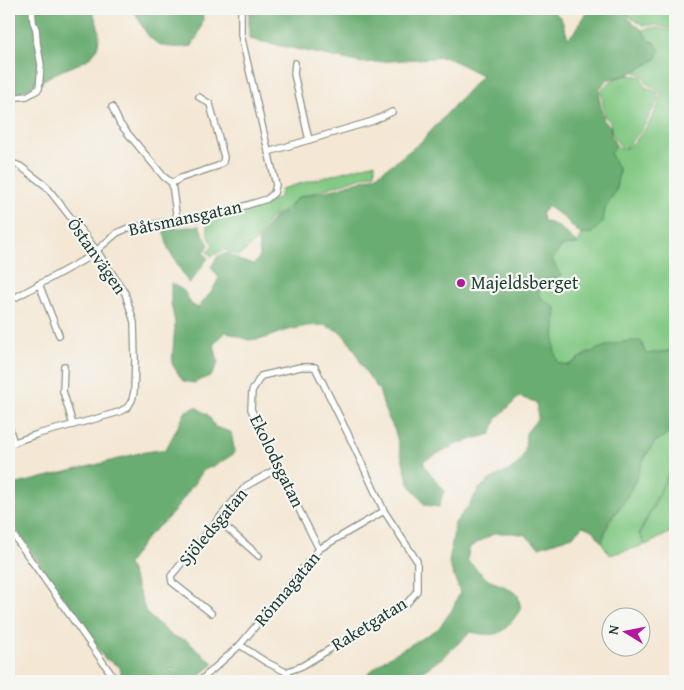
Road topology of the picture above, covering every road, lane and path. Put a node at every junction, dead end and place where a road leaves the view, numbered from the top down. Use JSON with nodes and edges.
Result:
{"nodes":[{"id":1,"x":32,"y":9,"type":"edge"},
{"id":2,"x":241,"y":9,"type":"edge"},
{"id":3,"x":295,"y":63,"type":"dead end"},
{"id":4,"x":200,"y":97,"type":"dead end"},
{"id":5,"x":9,"y":98,"type":"edge"},
{"id":6,"x":112,"y":107,"type":"dead end"},
{"id":7,"x":392,"y":112,"type":"dead end"},
{"id":8,"x":309,"y":140,"type":"junction"},
{"id":9,"x":268,"y":152,"type":"junction"},
{"id":10,"x":9,"y":162,"type":"edge"},
{"id":11,"x":172,"y":183,"type":"junction"},
{"id":12,"x":177,"y":221,"type":"junction"},
{"id":13,"x":97,"y":251,"type":"junction"},
{"id":14,"x":39,"y":284,"type":"junction"},
{"id":15,"x":9,"y":301,"type":"edge"},
{"id":16,"x":60,"y":335,"type":"dead end"},
{"id":17,"x":64,"y":366,"type":"dead end"},
{"id":18,"x":73,"y":425,"type":"junction"},
{"id":19,"x":9,"y":428,"type":"edge"},
{"id":20,"x":11,"y":443,"type":"edge"},
{"id":21,"x":278,"y":468,"type":"junction"},
{"id":22,"x":384,"y":511,"type":"junction"},
{"id":23,"x":218,"y":520,"type":"junction"},
{"id":24,"x":9,"y":529,"type":"edge"},
{"id":25,"x":319,"y":549,"type":"junction"},
{"id":26,"x":259,"y":556,"type":"dead end"},
{"id":27,"x":211,"y":613,"type":"dead end"},
{"id":28,"x":240,"y":645,"type":"junction"},
{"id":29,"x":112,"y":675,"type":"dead end"},
{"id":30,"x":200,"y":681,"type":"edge"}],
"edges":[{"from":1,"to":5,"type":"street"},
{"from":2,"to":9,"type":"street","name":"Båtsmansgatan"},
{"from":3,"to":8,"type":"street"},
{"from":4,"to":11,"type":"street"},
{"from":6,"to":11,"type":"street"},
{"from":7,"to":8,"type":"street"},
{"from":8,"to":9,"type":"street"},
{"from":9,"to":12,"type":"street","name":"Båtsmansgatan"},
{"from":10,"to":13,"type":"street","name":"Östanvägen"},
{"from":11,"to":12,"type":"street"},
{"from":12,"to":13,"type":"street","name":"Båtsmansgatan"},
{"from":13,"to":14,"type":"street","name":"Båtsmansgatan"},
{"from":13,"to":18,"type":"street","name":"Östanvägen"},
{"from":14,"to":15,"type":"street","name":"Båtsmansgatan"},
{"from":14,"to":16,"type":"street"},
{"from":17,"to":18,"type":"street"},
{"from":18,"to":20,"type":"street","name":"Östanvägen"},
{"from":19,"to":20,"type":"street","name":"Östanvägen"},
{"from":21,"to":22,"type":"street","name":"Ekolodsgatan"},
{"from":21,"to":23,"type":"street","name":"Sjöledsgatan"},
{"from":21,"to":25,"type":"street","name":"Ekolodsgatan"},
{"from":22,"to":25,"type":"street","name":"Rönnagatan"},
{"from":22,"to":28,"type":"street","name":"Raketgatan"},
{"from":23,"to":26,"type":"street"},
{"from":23,"to":27,"type":"street","name":"Sjöledsgatan"},
{"from":24,"to":29,"type":"street"},
{"from":25,"to":28,"type":"street","name":"Rönnagatan"},
{"from":28,"to":30,"type":"street","name":"Rönnagatan"}]}
